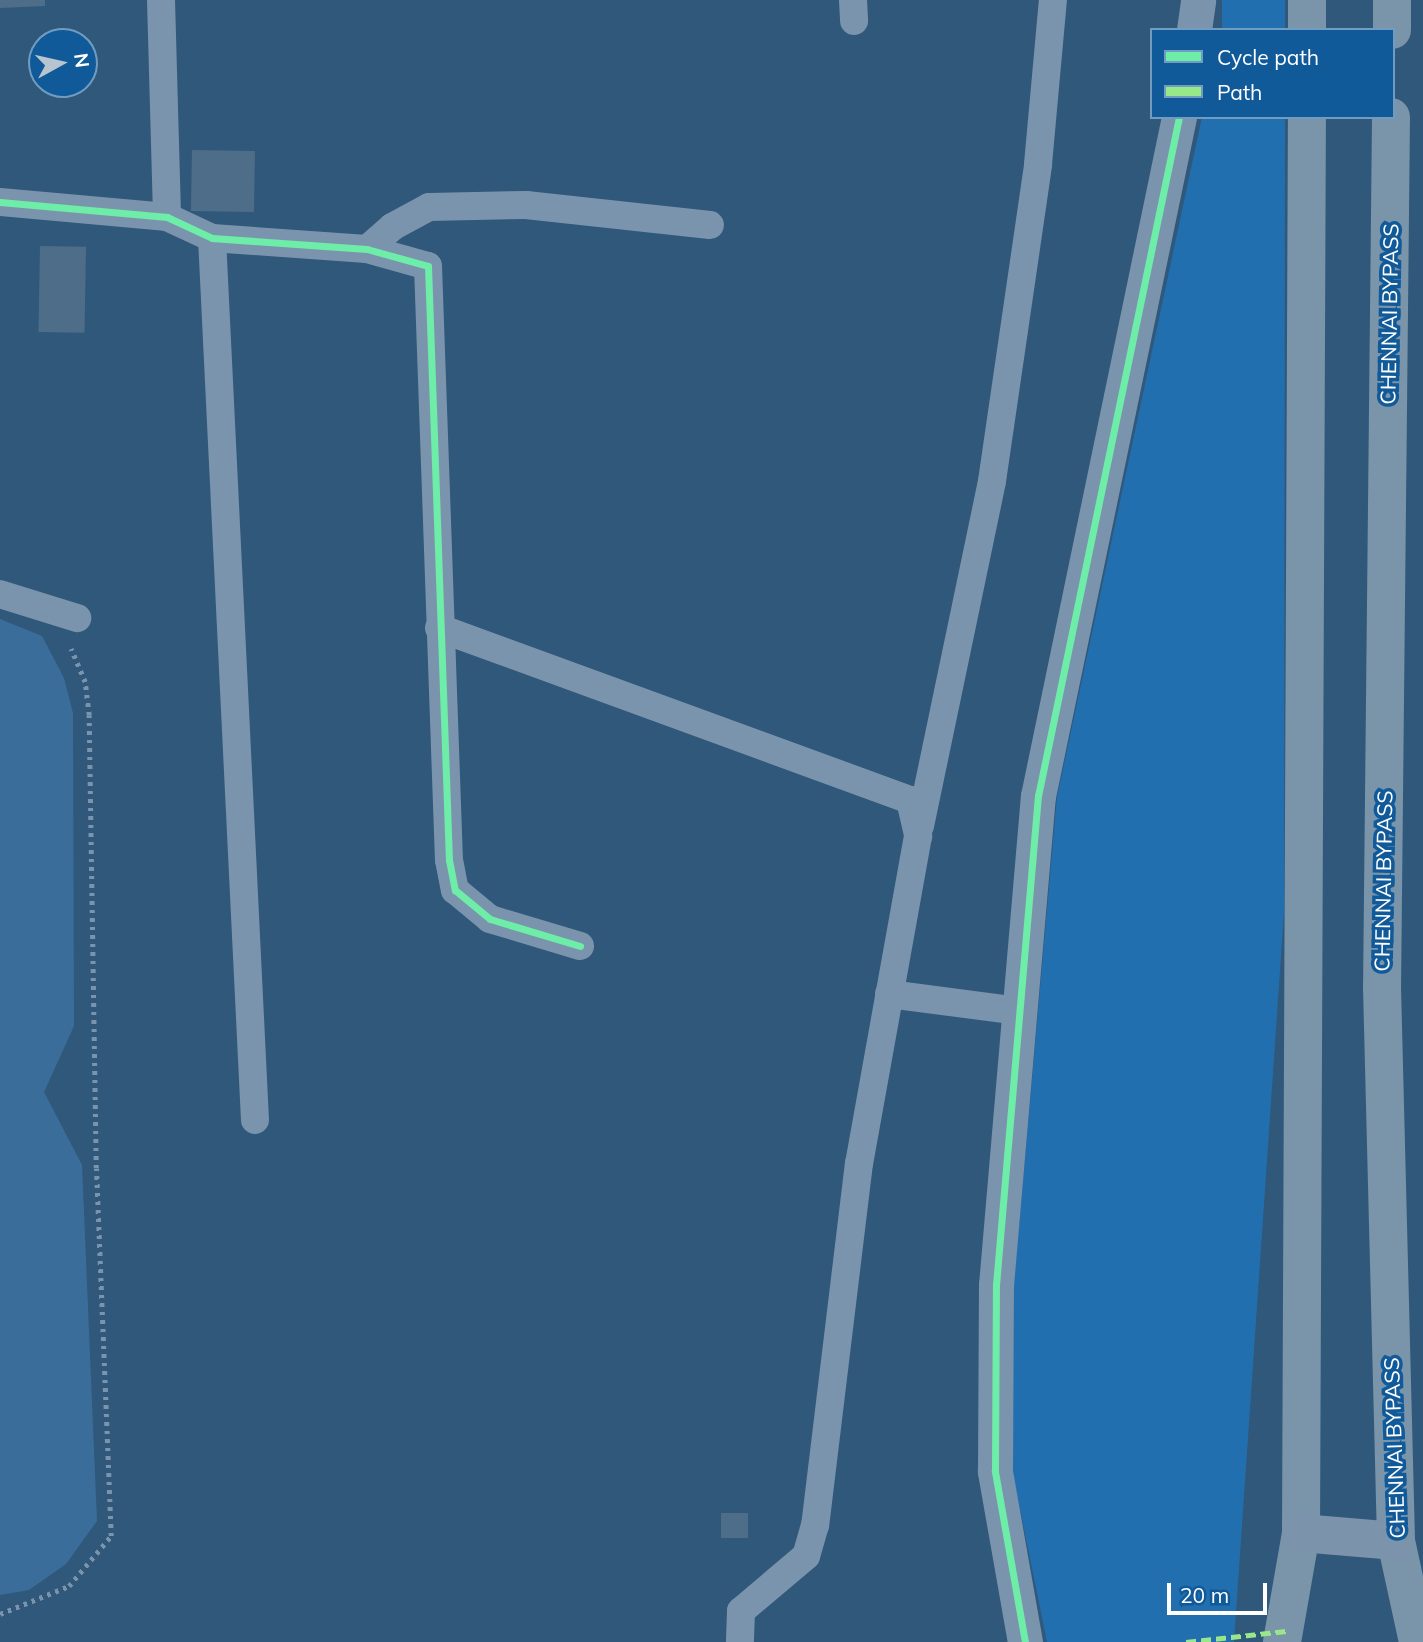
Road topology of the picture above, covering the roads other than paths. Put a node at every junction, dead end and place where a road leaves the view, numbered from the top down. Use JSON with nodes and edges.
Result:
{"nodes":[{"id":1,"x":161,"y":0,"type":"edge"},
{"id":2,"x":1053,"y":0,"type":"edge"},
{"id":3,"x":1198,"y":0,"type":"edge"},
{"id":4,"x":1307,"y":0,"type":"edge"},
{"id":5,"x":1392,"y":0,"type":"edge"},
{"id":6,"x":1194,"y":28,"type":"edge"},
{"id":7,"x":1307,"y":28,"type":"edge"},
{"id":8,"x":1392,"y":28,"type":"edge"},
{"id":9,"x":1178,"y":119,"type":"edge"},
{"id":10,"x":1307,"y":119,"type":"edge"},
{"id":11,"x":1391,"y":119,"type":"edge"},
{"id":12,"x":0,"y":202,"type":"edge"},
{"id":13,"x":167,"y":217,"type":"junction"},
{"id":14,"x":709,"y":225,"type":"dead end"},
{"id":15,"x":212,"y":238,"type":"junction"},
{"id":16,"x":367,"y":249,"type":"junction"},
{"id":17,"x":0,"y":594,"type":"edge"},
{"id":18,"x":439,"y":628,"type":"junction"},
{"id":19,"x":71,"y":630,"type":"road end"},
{"id":20,"x":918,"y":836,"type":"junction"},
{"id":21,"x":580,"y":946,"type":"dead end"},
{"id":22,"x":890,"y":994,"type":"junction"},
{"id":23,"x":1018,"y":1011,"type":"junction"},
{"id":24,"x":255,"y":1120,"type":"dead end"},
{"id":25,"x":1301,"y":1533,"type":"junction"},
{"id":26,"x":1396,"y":1541,"type":"junction"},
{"id":27,"x":740,"y":1642,"type":"edge"},
{"id":28,"x":1025,"y":1642,"type":"edge"},
{"id":29,"x":1282,"y":1642,"type":"edge"},
{"id":30,"x":1418,"y":1642,"type":"edge"}],
"edges":[{"from":1,"to":13,"type":"street"},
{"from":2,"to":20,"type":"street"},
{"from":3,"to":6,"type":"street"},
{"from":4,"to":7,"type":"highway"},
{"from":5,"to":8,"type":"highway"},
{"from":9,"to":23,"type":"street"},
{"from":10,"to":25,"type":"highway"},
{"from":11,"to":26,"type":"highway","name":"CHENNAI BYPASS"},
{"from":12,"to":13,"type":"street"},
{"from":13,"to":15,"type":"street"},
{"from":14,"to":16,"type":"street"},
{"from":15,"to":16,"type":"street"},
{"from":15,"to":24,"type":"street"},
{"from":16,"to":18,"type":"street"},
{"from":17,"to":19,"type":"street"},
{"from":18,"to":20,"type":"street"},
{"from":18,"to":21,"type":"street"},
{"from":20,"to":22,"type":"street"},
{"from":22,"to":23,"type":"street"},
{"from":22,"to":27,"type":"street"},
{"from":23,"to":28,"type":"street"},
{"from":25,"to":26,"type":"highway"},
{"from":25,"to":29,"type":"highway"},
{"from":26,"to":30,"type":"highway","name":"CHENNAI BYPASS"}]}
